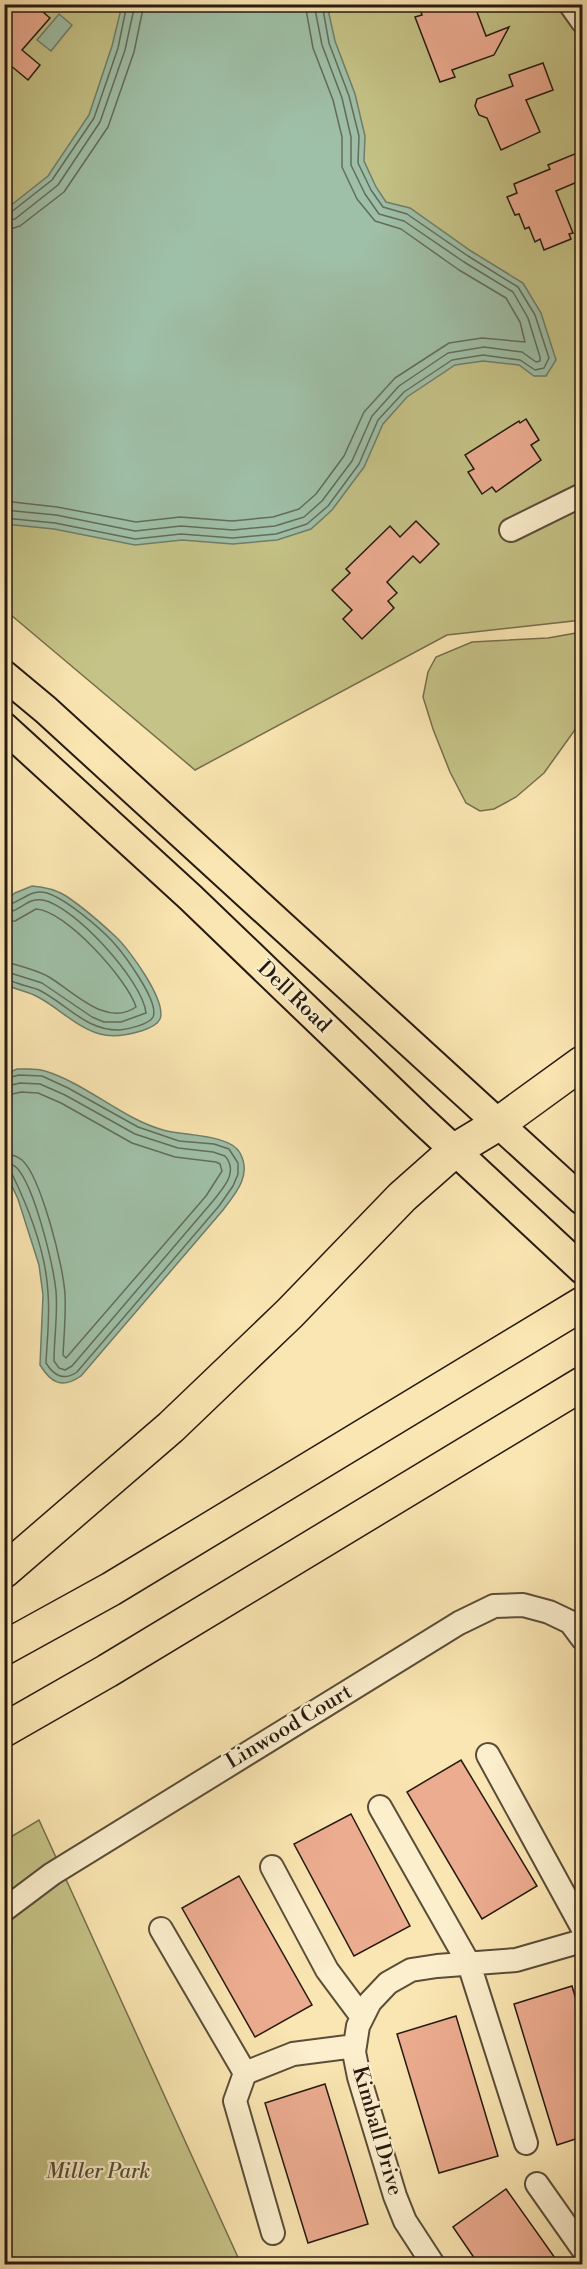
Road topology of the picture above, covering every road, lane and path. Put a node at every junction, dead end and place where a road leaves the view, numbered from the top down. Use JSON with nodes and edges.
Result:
{"nodes":[{"id":1,"x":570,"y":4,"type":"edge"},
{"id":2,"x":582,"y":21,"type":"edge"},
{"id":3,"x":582,"y":495,"type":"edge"},
{"id":4,"x":511,"y":530,"type":"dead end"},
{"id":5,"x":4,"y":675,"type":"edge"},
{"id":6,"x":4,"y":727,"type":"edge"},
{"id":7,"x":582,"y":1063,"type":"edge"},
{"id":8,"x":498,"y":1124,"type":"junction"},
{"id":9,"x":455,"y":1150,"type":"junction"},
{"id":10,"x":582,"y":1200,"type":"edge"},
{"id":11,"x":582,"y":1269,"type":"edge"},
{"id":12,"x":582,"y":1304,"type":"edge"},
{"id":13,"x":582,"y":1384,"type":"edge"},
{"id":14,"x":582,"y":1406,"type":"edge"},
{"id":15,"x":4,"y":1571,"type":"edge"},
{"id":16,"x":581,"y":1633,"type":"edge"},
{"id":17,"x":4,"y":1648,"type":"edge"},
{"id":18,"x":107,"y":1671,"type":"junction"},
{"id":19,"x":4,"y":1730,"type":"edge"},
{"id":20,"x":488,"y":1755,"type":"dead end"},
{"id":21,"x":380,"y":1807,"type":"dead end"},
{"id":22,"x":272,"y":1867,"type":"dead end"},
{"id":23,"x":4,"y":1910,"type":"edge"},
{"id":24,"x":582,"y":1927,"type":"edge"},
{"id":25,"x":161,"y":1929,"type":"dead end"},
{"id":26,"x":582,"y":1941,"type":"edge"},
{"id":27,"x":469,"y":1964,"type":"junction"},
{"id":28,"x":362,"y":2017,"type":"junction"},
{"id":29,"x":355,"y":2046,"type":"junction"},
{"id":30,"x":244,"y":2073,"type":"junction"},
{"id":31,"x":526,"y":2143,"type":"dead end"},
{"id":32,"x":537,"y":2184,"type":"dead end"},
{"id":33,"x":273,"y":2233,"type":"dead end"},
{"id":34,"x":582,"y":2248,"type":"edge"},
{"id":35,"x":433,"y":2265,"type":"edge"}],
"edges":[{"from":1,"to":2,"type":"street"},
{"from":3,"to":4,"type":"street"},
{"from":5,"to":8,"type":"main road","name":"Dell Road"},
{"from":6,"to":9,"type":"main road","name":"Dell Road"},
{"from":7,"to":8,"type":"highway"},
{"from":8,"to":9,"type":"highway"},
{"from":8,"to":10,"type":"main road","name":"Dell Road"},
{"from":9,"to":11,"type":"main road","name":"Dell Road"},
{"from":9,"to":15,"type":"highway"},
{"from":12,"to":17,"type":"highway"},
{"from":13,"to":18,"type":"highway"},
{"from":14,"to":18,"type":"highway"},
{"from":16,"to":23,"type":"street","name":"Linwood Court"},
{"from":18,"to":19,"type":"highway"},
{"from":20,"to":24,"type":"street"},
{"from":21,"to":27,"type":"street"},
{"from":22,"to":28,"type":"street"},
{"from":25,"to":30,"type":"street"},
{"from":26,"to":27,"type":"street","name":"Kimball Drive"},
{"from":27,"to":28,"type":"street","name":"Kimball Drive"},
{"from":27,"to":31,"type":"street"},
{"from":28,"to":29,"type":"street","name":"Kimball Drive"},
{"from":29,"to":30,"type":"street"},
{"from":29,"to":35,"type":"street","name":"Kimball Drive"},
{"from":30,"to":33,"type":"street"},
{"from":32,"to":34,"type":"street"}]}
